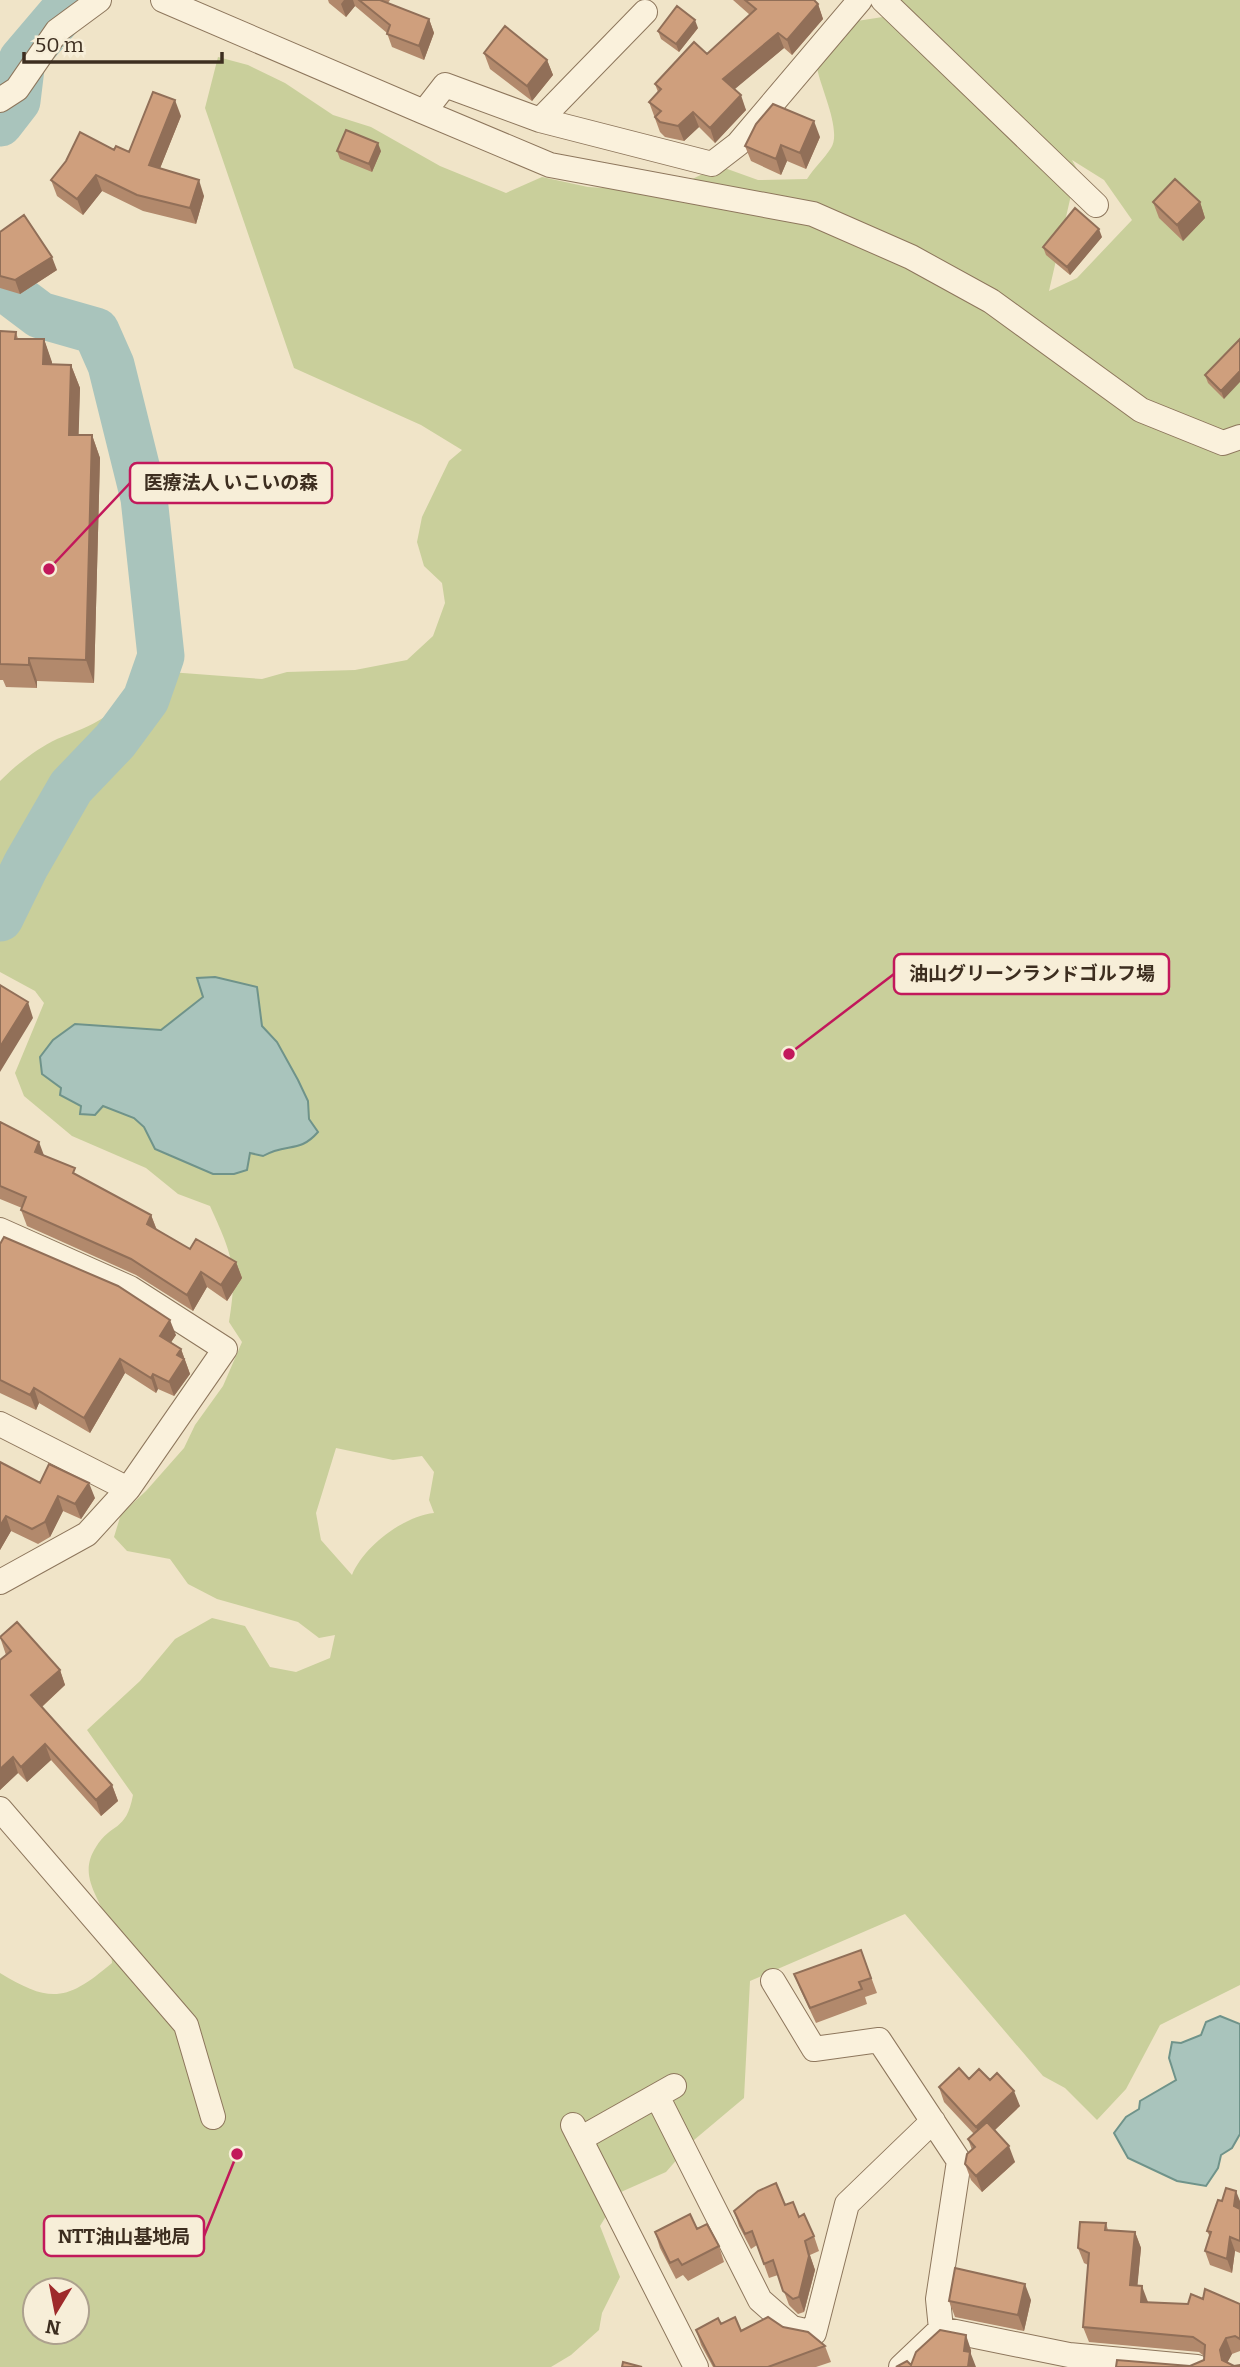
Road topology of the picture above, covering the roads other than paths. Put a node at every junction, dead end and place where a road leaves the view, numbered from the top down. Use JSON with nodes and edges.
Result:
{"nodes":[{"id":1,"x":99,"y":0,"type":"edge"},
{"id":2,"x":163,"y":0,"type":"edge"},
{"id":3,"x":860,"y":0,"type":"edge"},
{"id":4,"x":883,"y":0,"type":"edge"},
{"id":5,"x":644,"y":4,"type":"edge"},
{"id":6,"x":0,"y":100,"type":"edge"},
{"id":7,"x":424,"y":112,"type":"junction"},
{"id":8,"x":540,"y":120,"type":"junction"},
{"id":9,"x":1096,"y":205,"type":"dead end"},
{"id":10,"x":1240,"y":437,"type":"edge"},
{"id":11,"x":0,"y":1230,"type":"edge"},
{"id":12,"x":0,"y":1424,"type":"edge"},
{"id":13,"x":128,"y":1489,"type":"junction"},
{"id":14,"x":0,"y":1582,"type":"edge"},
{"id":15,"x":0,"y":1809,"type":"edge"},
{"id":16,"x":773,"y":1981,"type":"dead end"},
{"id":17,"x":213,"y":2117,"type":"dead end"},
{"id":18,"x":933,"y":2121,"type":"junction"},
{"id":19,"x":941,"y":2329,"type":"junction"},
{"id":20,"x":696,"y":2367,"type":"edge"},
{"id":21,"x":901,"y":2367,"type":"edge"},
{"id":22,"x":1197,"y":2367,"type":"edge"}],
"edges":[{"from":1,"to":6,"type":"street"},
{"from":2,"to":7,"type":"street"},
{"from":3,"to":8,"type":"street"},
{"from":4,"to":9,"type":"street"},
{"from":5,"to":8,"type":"street"},
{"from":7,"to":8,"type":"street"},
{"from":7,"to":10,"type":"street"},
{"from":11,"to":13,"type":"street"},
{"from":12,"to":13,"type":"street"},
{"from":13,"to":14,"type":"street"},
{"from":15,"to":17,"type":"street"},
{"from":16,"to":18,"type":"street"},
{"from":18,"to":19,"type":"street"},
{"from":18,"to":20,"type":"street"},
{"from":19,"to":21,"type":"street"},
{"from":19,"to":22,"type":"street"}]}
